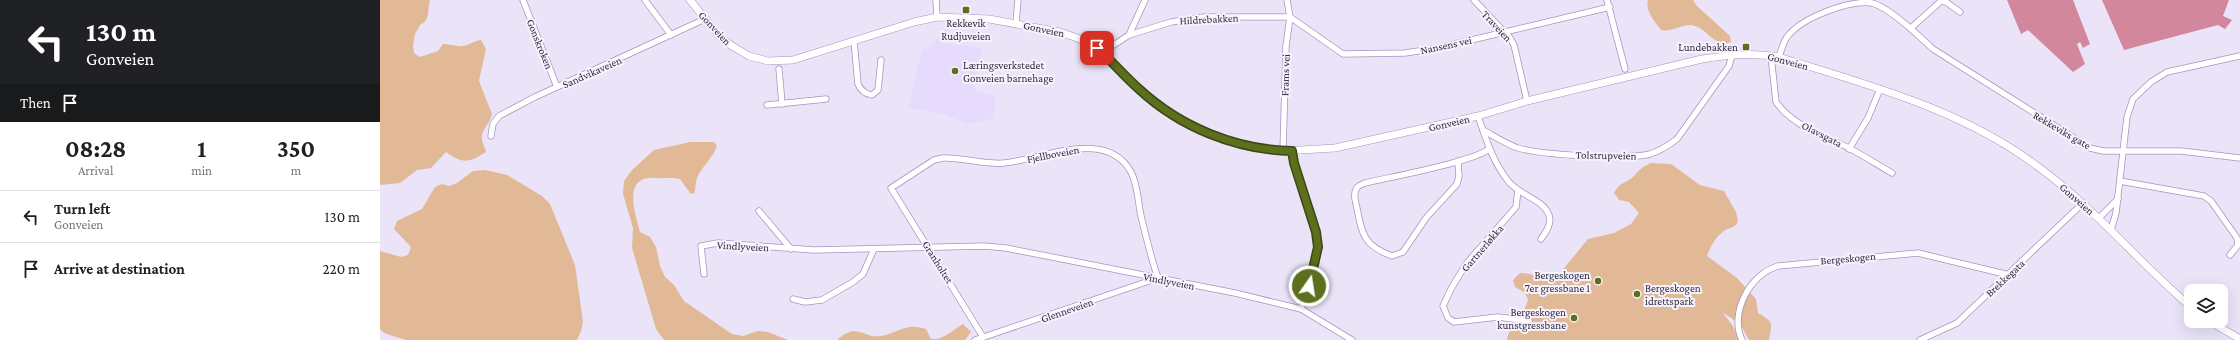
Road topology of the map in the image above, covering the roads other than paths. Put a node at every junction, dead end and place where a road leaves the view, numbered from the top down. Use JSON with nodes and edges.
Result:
{"nodes":[{"id":1,"x":523,"y":0,"type":"edge"},
{"id":2,"x":645,"y":0,"type":"edge"},
{"id":3,"x":690,"y":0,"type":"edge"},
{"id":4,"x":936,"y":0,"type":"edge"},
{"id":5,"x":1018,"y":0,"type":"edge"},
{"id":6,"x":1145,"y":0,"type":"edge"},
{"id":7,"x":1287,"y":0,"type":"edge"},
{"id":8,"x":1474,"y":0,"type":"edge"},
{"id":9,"x":1607,"y":0,"type":"edge"},
{"id":10,"x":1873,"y":2,"type":"edge"},
{"id":11,"x":1610,"y":7,"type":"junction"},
{"id":12,"x":1960,"y":12,"type":"dead end"},
{"id":13,"x":937,"y":17,"type":"junction"},
{"id":14,"x":1290,"y":17,"type":"junction"},
{"id":15,"x":705,"y":19,"type":"junction"},
{"id":16,"x":1016,"y":23,"type":"junction"},
{"id":17,"x":1910,"y":28,"type":"junction"},
{"id":18,"x":1504,"y":32,"type":"junction"},
{"id":19,"x":671,"y":35,"type":"junction"},
{"id":20,"x":1129,"y":36,"type":"junction"},
{"id":21,"x":854,"y":41,"type":"junction"},
{"id":22,"x":1104,"y":54,"type":"junction"},
{"id":23,"x":1732,"y":55,"type":"junction"},
{"id":24,"x":2240,"y":56,"type":"edge"},
{"id":25,"x":1775,"y":57,"type":"junction"},
{"id":26,"x":881,"y":60,"type":"dead end"},
{"id":27,"x":779,"y":69,"type":"dead end"},
{"id":28,"x":1625,"y":69,"type":"dead end"},
{"id":29,"x":557,"y":87,"type":"junction"},
{"id":30,"x":1880,"y":89,"type":"junction"},
{"id":31,"x":826,"y":99,"type":"dead end"},
{"id":32,"x":1527,"y":101,"type":"junction"},
{"id":33,"x":782,"y":104,"type":"junction"},
{"id":34,"x":767,"y":105,"type":"dead end"},
{"id":35,"x":1478,"y":116,"type":"junction"},
{"id":36,"x":1483,"y":130,"type":"junction"},
{"id":37,"x":492,"y":136,"type":"dead end"},
{"id":38,"x":1489,"y":149,"type":"junction"},
{"id":39,"x":1849,"y":149,"type":"junction"},
{"id":40,"x":1283,"y":151,"type":"junction"},
{"id":41,"x":1292,"y":151,"type":"junction"},
{"id":42,"x":2123,"y":152,"type":"junction"},
{"id":43,"x":2240,"y":158,"type":"edge"},
{"id":44,"x":1458,"y":161,"type":"junction"},
{"id":45,"x":1892,"y":173,"type":"dead end"},
{"id":46,"x":2120,"y":181,"type":"junction"},
{"id":47,"x":891,"y":188,"type":"joint"},
{"id":48,"x":1518,"y":190,"type":"junction"},
{"id":49,"x":2118,"y":199,"type":"junction"},
{"id":50,"x":2083,"y":203,"type":"junction"},
{"id":51,"x":760,"y":211,"type":"dead end"},
{"id":52,"x":2098,"y":218,"type":"junction"},
{"id":53,"x":2111,"y":230,"type":"junction"},
{"id":54,"x":1541,"y":240,"type":"dead end"},
{"id":55,"x":791,"y":249,"type":"junction"},
{"id":56,"x":874,"y":249,"type":"junction"},
{"id":57,"x":930,"y":249,"type":"junction"},
{"id":58,"x":2230,"y":255,"type":"dead end"},
{"id":59,"x":704,"y":274,"type":"dead end"},
{"id":60,"x":2008,"y":275,"type":"junction"},
{"id":61,"x":1158,"y":278,"type":"junction"},
{"id":62,"x":793,"y":299,"type":"dead end"},
{"id":63,"x":2184,"y":300,"type":"edge"},
{"id":64,"x":1301,"y":309,"type":"junction"},
{"id":65,"x":1529,"y":321,"type":"dead end"},
{"id":66,"x":2221,"y":328,"type":"edge"},
{"id":67,"x":983,"y":337,"type":"junction"},
{"id":68,"x":2240,"y":339,"type":"edge"},
{"id":69,"x":975,"y":340,"type":"edge"},
{"id":70,"x":1352,"y":340,"type":"edge"},
{"id":71,"x":1742,"y":340,"type":"edge"},
{"id":72,"x":1920,"y":340,"type":"edge"}],
"edges":[{"from":1,"to":29,"type":"street","name":"Gonskroken"},
{"from":2,"to":19,"type":"street"},
{"from":3,"to":15,"type":"street","name":"Gonveien"},
{"from":4,"to":13,"type":"street"},
{"from":5,"to":16,"type":"street"},
{"from":6,"to":20,"type":"street"},
{"from":7,"to":14,"type":"street","name":"Frams vei"},
{"from":8,"to":18,"type":"street","name":"Traveien"},
{"from":9,"to":11,"type":"street"},
{"from":10,"to":17,"type":"street","name":"Rekkeviks gate"},
{"from":10,"to":25,"type":"street","name":"Rekkeviks gate"},
{"from":11,"to":18,"type":"street","name":"Nansens vei"},
{"from":11,"to":28,"type":"street"},
{"from":12,"to":17,"type":"street"},
{"from":13,"to":16,"type":"street","name":"Gonveien"},
{"from":13,"to":21,"type":"street","name":"Gonveien"},
{"from":14,"to":18,"type":"street","name":"Nansens vei"},
{"from":14,"to":20,"type":"street","name":"Hildrebakken"},
{"from":14,"to":40,"type":"street","name":"Frams vei"},
{"from":15,"to":19,"type":"street","name":"Sandvikaveien"},
{"from":15,"to":21,"type":"street","name":"Gonveien"},
{"from":16,"to":22,"type":"street","name":"Gonveien"},
{"from":17,"to":42,"type":"street","name":"Rekkeviks gate"},
{"from":18,"to":32,"type":"street","name":"Traveien"},
{"from":19,"to":29,"type":"street","name":"Sandvikaveien"},
{"from":20,"to":22,"type":"street","name":"Hildrebakken"},
{"from":21,"to":26,"type":"street"},
{"from":22,"to":40,"type":"street","name":"Gonveien"},
{"from":23,"to":25,"type":"street","name":"Gonveien"},
{"from":23,"to":32,"type":"street","name":"Gonveien"},
{"from":23,"to":36,"type":"street","name":"Tolstrupveien"},
{"from":24,"to":42,"type":"street"},
{"from":25,"to":30,"type":"street","name":"Gonveien"},
{"from":25,"to":39,"type":"street","name":"Olavsgata"},
{"from":27,"to":33,"type":"street"},
{"from":29,"to":37,"type":"street","name":"Sandvikaveien"},
{"from":30,"to":39,"type":"street","name":"Olavsgata"},
{"from":30,"to":50,"type":"street","name":"Gonveien"},
{"from":31,"to":33,"type":"street"},
{"from":32,"to":35,"type":"street","name":"Gonveien"},
{"from":33,"to":34,"type":"street"},
{"from":35,"to":36,"type":"street"},
{"from":35,"to":41,"type":"street","name":"Gonveien"},
{"from":36,"to":38,"type":"street"},
{"from":38,"to":44,"type":"street"},
{"from":38,"to":48,"type":"street"},
{"from":39,"to":45,"type":"street","name":"Olavsgata"},
{"from":40,"to":41,"type":"street","name":"Gonveien"},
{"from":41,"to":64,"type":"street"},
{"from":42,"to":43,"type":"street","name":"Rekkeviks gate"},
{"from":42,"to":46,"type":"street"},
{"from":44,"to":44,"type":"street"},
{"from":46,"to":49,"type":"street"},
{"from":46,"to":58,"type":"street"},
{"from":47,"to":57,"type":"street","name":"Granholtet"},
{"from":47,"to":61,"type":"street","name":"Fjellboveien"},
{"from":48,"to":54,"type":"street"},
{"from":48,"to":65,"type":"street","name":"Gartnerløkka"},
{"from":49,"to":52,"type":"street"},
{"from":49,"to":53,"type":"street"},
{"from":50,"to":52,"type":"street","name":"Gonveien"},
{"from":50,"to":60,"type":"street","name":"Brekkegata"},
{"from":51,"to":55,"type":"street","name":"Vindlyveien"},
{"from":52,"to":53,"type":"street","name":"Gonveien"},
{"from":53,"to":63,"type":"street","name":"Gonveien"},
{"from":55,"to":56,"type":"street","name":"Vindlyveien"},
{"from":55,"to":59,"type":"street","name":"Vindlyveien"},
{"from":56,"to":57,"type":"street","name":"Vindlyveien"},
{"from":56,"to":62,"type":"street"},
{"from":57,"to":61,"type":"street","name":"Vindlyveien"},
{"from":57,"to":67,"type":"street","name":"Granholtet"},
{"from":60,"to":71,"type":"street","name":"Bergeskogen"},
{"from":60,"to":72,"type":"street","name":"Brekkegata"},
{"from":61,"to":64,"type":"street","name":"Vindlyveien"},
{"from":61,"to":67,"type":"street","name":"Glenneveien"},
{"from":64,"to":70,"type":"street","name":"Vindlyveien"},
{"from":66,"to":68,"type":"street"},
{"from":67,"to":69,"type":"street","name":"Glenneveien"}]}
